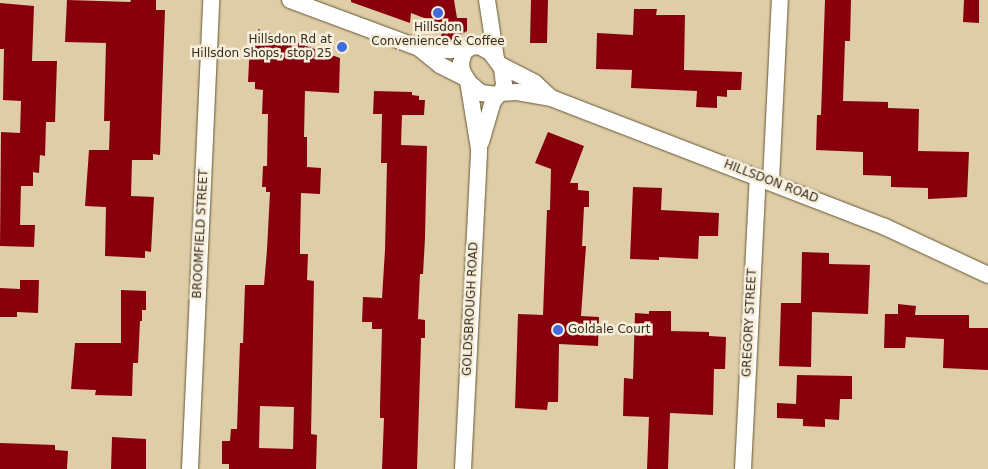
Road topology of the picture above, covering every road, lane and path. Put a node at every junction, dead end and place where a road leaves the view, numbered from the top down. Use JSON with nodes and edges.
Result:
{"nodes":[{"id":1,"x":211,"y":0,"type":"edge"},
{"id":2,"x":290,"y":0,"type":"edge"},
{"id":3,"x":780,"y":0,"type":"edge"},
{"id":4,"x":486,"y":1,"type":"edge"},
{"id":5,"x":470,"y":47,"type":"junction"},
{"id":6,"x":418,"y":48,"type":"junction"},
{"id":7,"x":498,"y":62,"type":"junction"},
{"id":8,"x":467,"y":80,"type":"junction"},
{"id":9,"x":500,"y":93,"type":"junction"},
{"id":10,"x":551,"y":98,"type":"junction"},
{"id":11,"x":479,"y":149,"type":"junction"},
{"id":12,"x":764,"y":179,"type":"junction"},
{"id":13,"x":988,"y":275,"type":"edge"},
{"id":14,"x":190,"y":469,"type":"edge"},
{"id":15,"x":463,"y":469,"type":"edge"},
{"id":16,"x":743,"y":469,"type":"edge"}],
"edges":[{"from":1,"to":14,"type":"street","name":"BROOMFIELD STREET"},
{"from":2,"to":6,"type":"street"},
{"from":3,"to":12,"type":"street","name":"GREGORY STREET"},
{"from":4,"to":5,"type":"street"},
{"from":4,"to":7,"type":"street"},
{"from":5,"to":6,"type":"street"},
{"from":5,"to":7,"type":"street"},
{"from":5,"to":8,"type":"street"},
{"from":6,"to":8,"type":"street"},
{"from":7,"to":9,"type":"street"},
{"from":7,"to":10,"type":"street","name":"HILLSDON ROAD"},
{"from":8,"to":9,"type":"street"},
{"from":8,"to":11,"type":"street","name":"GOLDSBROUGH ROAD"},
{"from":9,"to":10,"type":"street","name":"HILLSDON ROAD"},
{"from":9,"to":11,"type":"street","name":"GOLDSBROUGH ROAD"},
{"from":10,"to":12,"type":"street","name":"HILLSDON ROAD"},
{"from":11,"to":15,"type":"street","name":"GOLDSBROUGH ROAD"},
{"from":12,"to":13,"type":"street","name":"HILLSDON ROAD"},
{"from":12,"to":16,"type":"street","name":"GREGORY STREET"}]}
